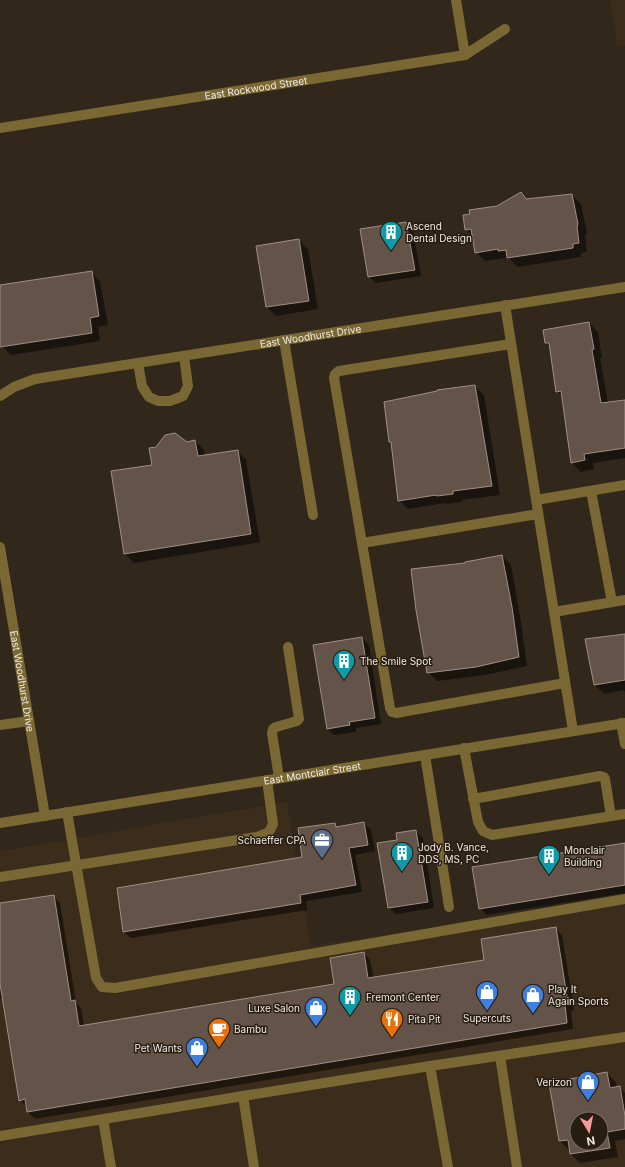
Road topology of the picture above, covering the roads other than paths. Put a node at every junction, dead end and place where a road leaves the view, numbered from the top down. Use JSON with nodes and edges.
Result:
{"nodes":[{"id":1,"x":456,"y":0,"type":"edge"},
{"id":2,"x":505,"y":29,"type":"dead end"},
{"id":3,"x":465,"y":55,"type":"junction"},
{"id":4,"x":0,"y":128,"type":"edge"},
{"id":5,"x":625,"y":287,"type":"edge"},
{"id":6,"x":505,"y":306,"type":"junction"},
{"id":7,"x":284,"y":340,"type":"junction"},
{"id":8,"x":511,"y":344,"type":"junction"},
{"id":9,"x":184,"y":356,"type":"junction"},
{"id":10,"x":138,"y":363,"type":"junction"},
{"id":11,"x":0,"y":396,"type":"edge"},
{"id":12,"x":625,"y":485,"type":"edge"},
{"id":13,"x":592,"y":491,"type":"junction"},
{"id":14,"x":536,"y":500,"type":"junction"},
{"id":15,"x":538,"y":514,"type":"junction"},
{"id":16,"x":313,"y":515,"type":"dead end"},
{"id":17,"x":362,"y":543,"type":"junction"},
{"id":18,"x":0,"y":547,"type":"edge"},
{"id":19,"x":625,"y":600,"type":"edge"},
{"id":20,"x":612,"y":602,"type":"junction"},
{"id":21,"x":10,"y":610,"type":"junction"},
{"id":22,"x":0,"y":612,"type":"edge"},
{"id":23,"x":554,"y":612,"type":"junction"},
{"id":24,"x":288,"y":647,"type":"dead end"},
{"id":25,"x":565,"y":683,"type":"junction"},
{"id":26,"x":29,"y":721,"type":"junction"},
{"id":27,"x":623,"y":723,"type":"edge"},
{"id":28,"x":0,"y":725,"type":"edge"},
{"id":29,"x":573,"y":731,"type":"junction"},
{"id":30,"x":625,"y":744,"type":"edge"},
{"id":31,"x":464,"y":748,"type":"junction"},
{"id":32,"x":425,"y":755,"type":"junction"},
{"id":33,"x":279,"y":778,"type":"junction"},
{"id":34,"x":267,"y":780,"type":"junction"},
{"id":35,"x":473,"y":799,"type":"junction"},
{"id":36,"x":67,"y":812,"type":"junction"},
{"id":37,"x":625,"y":814,"type":"edge"},
{"id":38,"x":45,"y":816,"type":"junction"},
{"id":39,"x":611,"y":816,"type":"junction"},
{"id":40,"x":0,"y":823,"type":"edge"},
{"id":41,"x":76,"y":865,"type":"junction"},
{"id":42,"x":0,"y":877,"type":"edge"},
{"id":43,"x":625,"y":899,"type":"edge"},
{"id":44,"x":449,"y":907,"type":"dead end"},
{"id":45,"x":625,"y":1037,"type":"edge"},
{"id":46,"x":500,"y":1056,"type":"junction"},
{"id":47,"x":430,"y":1066,"type":"junction"},
{"id":48,"x":243,"y":1096,"type":"junction"},
{"id":49,"x":103,"y":1119,"type":"junction"},
{"id":50,"x":0,"y":1136,"type":"edge"},
{"id":51,"x":111,"y":1167,"type":"edge"},
{"id":52,"x":254,"y":1167,"type":"edge"},
{"id":53,"x":448,"y":1167,"type":"edge"},
{"id":54,"x":517,"y":1167,"type":"edge"}],
"edges":[{"from":1,"to":3,"type":"street"},
{"from":2,"to":3,"type":"street","name":"East Rockwood Street"},
{"from":3,"to":4,"type":"street","name":"East Rockwood Street"},
{"from":5,"to":6,"type":"street","name":"East Woodhurst Drive"},
{"from":6,"to":7,"type":"street","name":"East Woodhurst Drive"},
{"from":6,"to":8,"type":"street"},
{"from":7,"to":9,"type":"street","name":"East Woodhurst Drive"},
{"from":7,"to":16,"type":"street"},
{"from":8,"to":14,"type":"street"},
{"from":8,"to":17,"type":"street"},
{"from":9,"to":10,"type":"street","name":"East Woodhurst Drive"},
{"from":9,"to":10,"type":"street"},
{"from":10,"to":11,"type":"street","name":"East Woodhurst Drive"},
{"from":12,"to":13,"type":"street"},
{"from":13,"to":14,"type":"street"},
{"from":13,"to":20,"type":"street"},
{"from":14,"to":15,"type":"street"},
{"from":15,"to":17,"type":"street"},
{"from":15,"to":23,"type":"street"},
{"from":17,"to":25,"type":"street"},
{"from":18,"to":21,"type":"street","name":"East Woodhurst Drive"},
{"from":19,"to":20,"type":"street"},
{"from":20,"to":23,"type":"street"},
{"from":21,"to":22,"type":"street"},
{"from":21,"to":26,"type":"street","name":"East Woodhurst Drive"},
{"from":23,"to":25,"type":"street"},
{"from":24,"to":33,"type":"street"},
{"from":25,"to":29,"type":"street"},
{"from":26,"to":28,"type":"street"},
{"from":26,"to":38,"type":"street","name":"East Woodhurst Drive"},
{"from":27,"to":29,"type":"street","name":"East Montclair Street"},
{"from":27,"to":30,"type":"street"},
{"from":29,"to":31,"type":"street","name":"East Montclair Street"},
{"from":31,"to":32,"type":"street","name":"East Montclair Street"},
{"from":31,"to":35,"type":"street"},
{"from":32,"to":33,"type":"street","name":"East Montclair Street"},
{"from":32,"to":44,"type":"street"},
{"from":33,"to":34,"type":"street","name":"East Montclair Street"},
{"from":34,"to":36,"type":"street","name":"East Montclair Street"},
{"from":34,"to":41,"type":"street"},
{"from":35,"to":39,"type":"street"},
{"from":35,"to":39,"type":"street"},
{"from":36,"to":38,"type":"street","name":"East Montclair Street"},
{"from":36,"to":41,"type":"street"},
{"from":37,"to":39,"type":"street"},
{"from":38,"to":40,"type":"street","name":"East Montclair Street"},
{"from":41,"to":42,"type":"street"},
{"from":41,"to":43,"type":"street"},
{"from":45,"to":46,"type":"street"},
{"from":46,"to":47,"type":"street"},
{"from":46,"to":54,"type":"street"},
{"from":47,"to":48,"type":"street"},
{"from":47,"to":53,"type":"street"},
{"from":48,"to":49,"type":"street"},
{"from":48,"to":52,"type":"street"},
{"from":49,"to":50,"type":"street"},
{"from":49,"to":51,"type":"street"}]}
